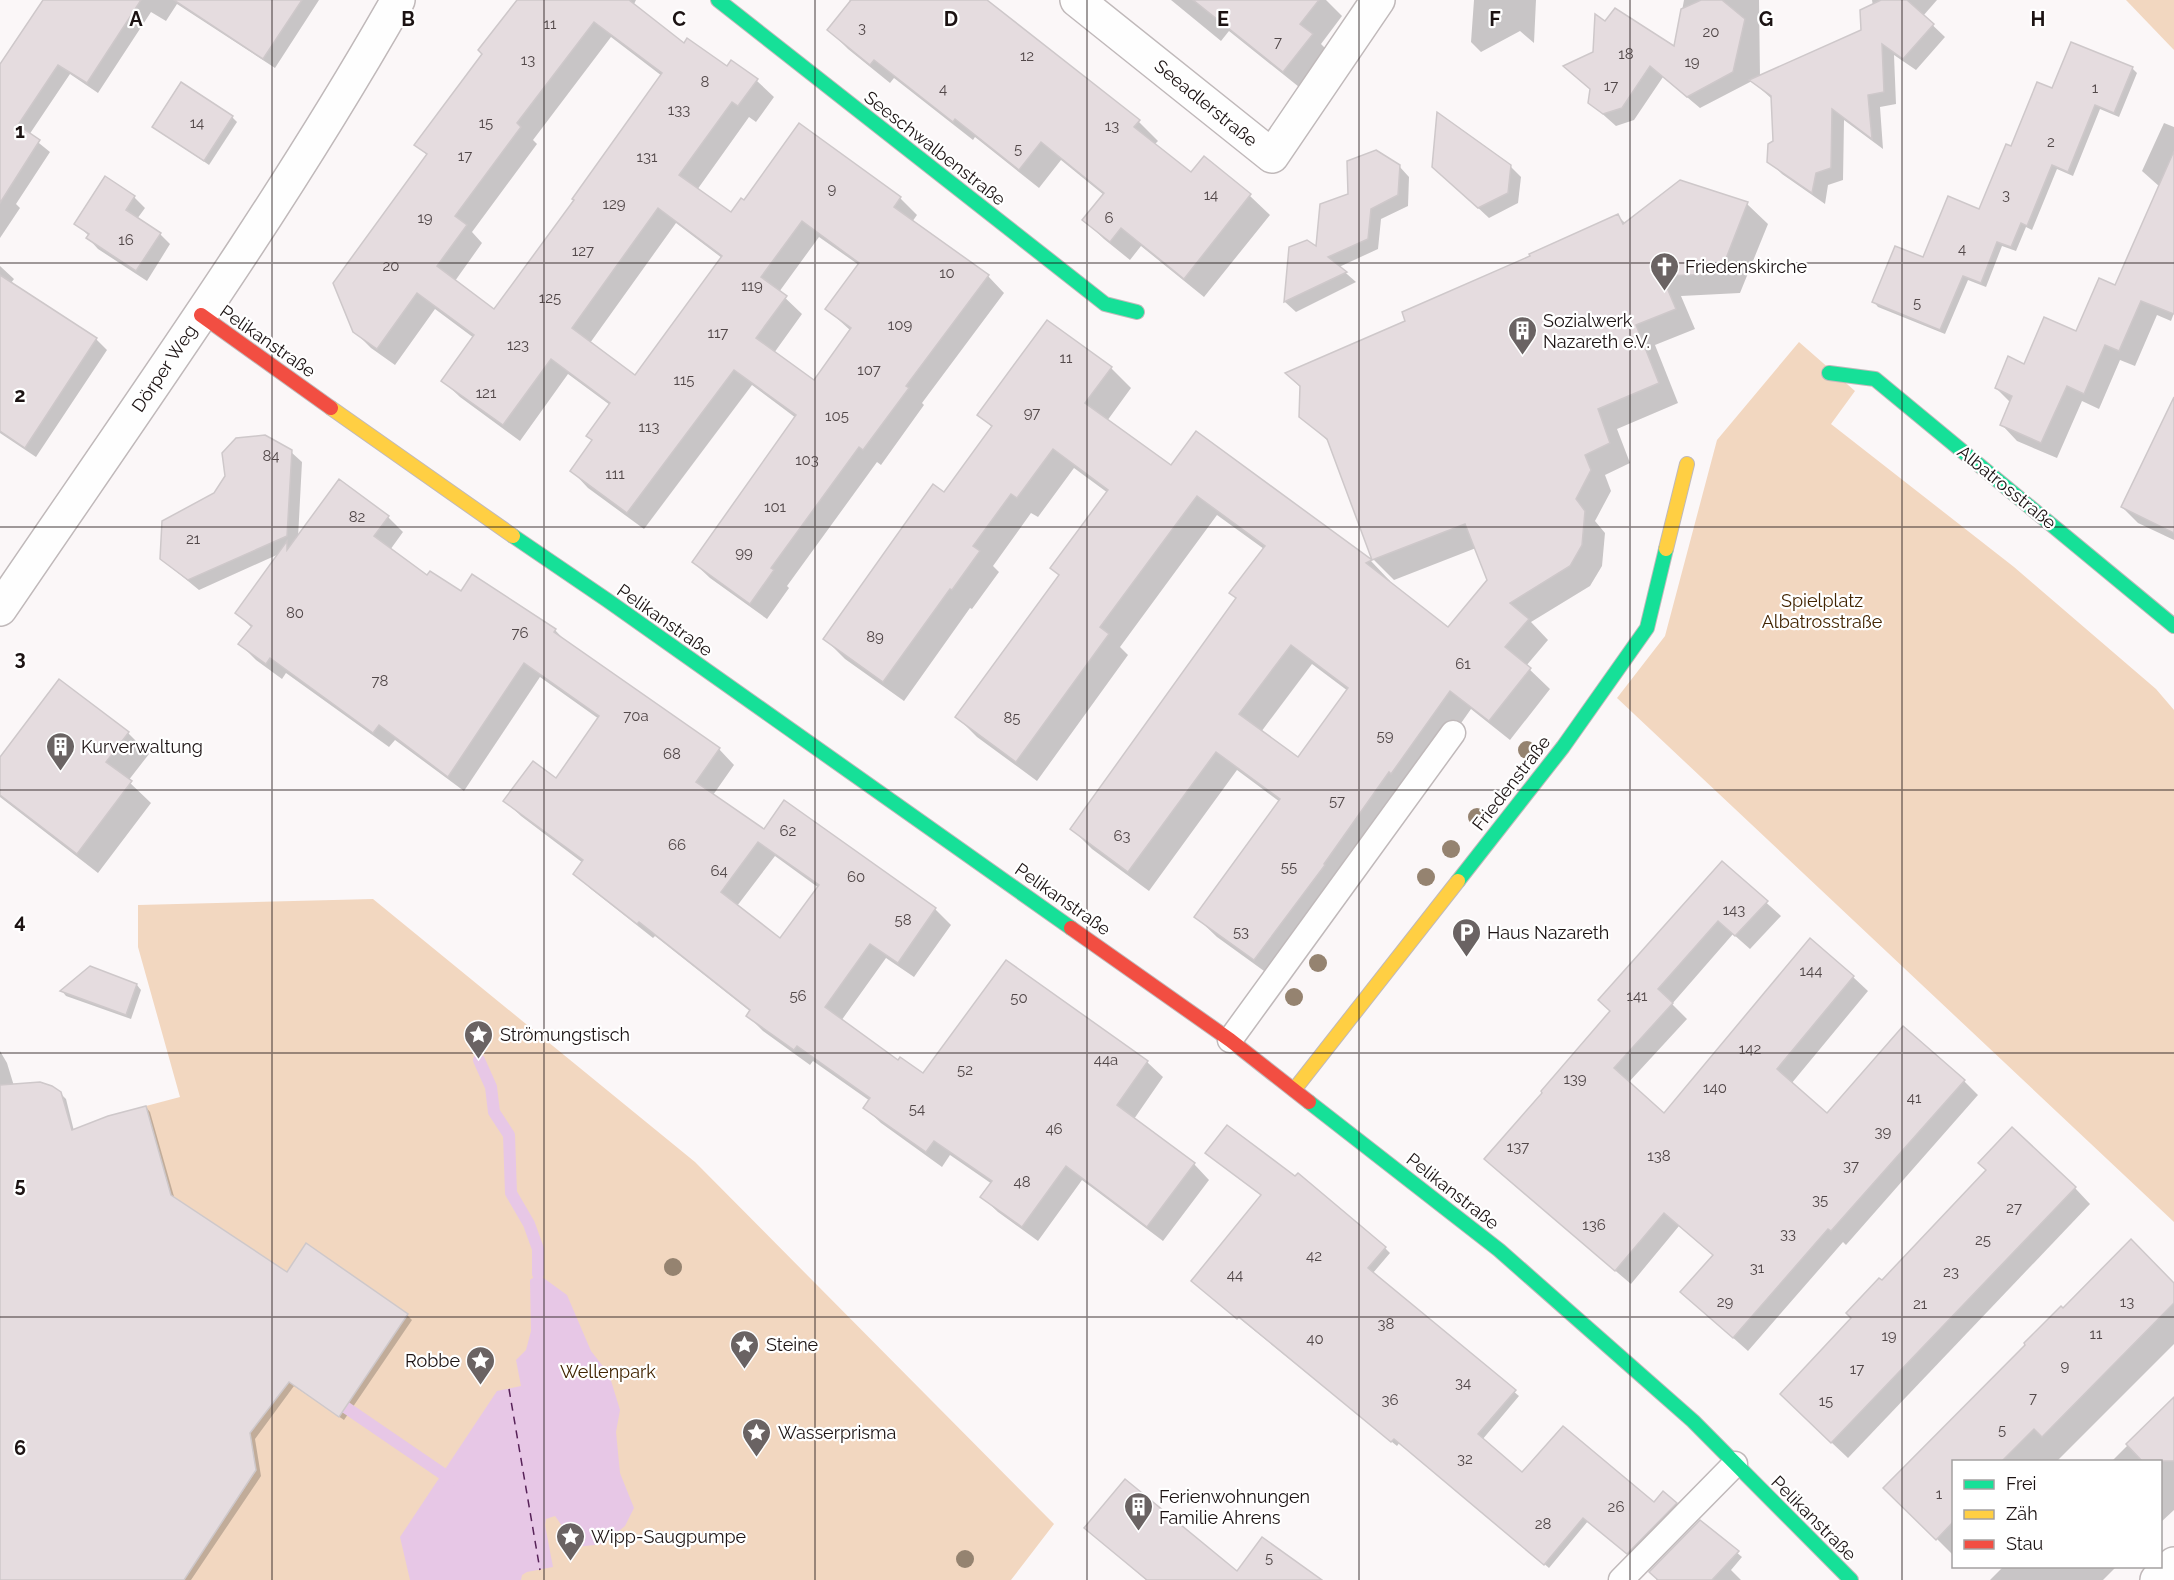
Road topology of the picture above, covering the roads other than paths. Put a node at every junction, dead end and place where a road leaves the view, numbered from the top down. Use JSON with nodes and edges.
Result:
{"nodes":[{"id":1,"x":398,"y":0,"type":"edge"},
{"id":2,"x":718,"y":0,"type":"edge"},
{"id":3,"x":1077,"y":0,"type":"edge"},
{"id":4,"x":1378,"y":0,"type":"edge"},
{"id":5,"x":1137,"y":312,"type":"dead end"},
{"id":6,"x":201,"y":315,"type":"junction"},
{"id":7,"x":1829,"y":373,"type":"dead end"},
{"id":8,"x":1687,"y":464,"type":"dead end"},
{"id":9,"x":0,"y":609,"type":"edge"},
{"id":10,"x":2174,"y":626,"type":"edge"},
{"id":11,"x":1453,"y":733,"type":"dead end"},
{"id":12,"x":1230,"y":1040,"type":"junction"},
{"id":13,"x":1294,"y":1090,"type":"junction"},
{"id":14,"x":1735,"y":1464,"type":"junction"},
{"id":15,"x":2174,"y":1564,"type":"edge"},
{"id":16,"x":1621,"y":1580,"type":"edge"},
{"id":17,"x":1851,"y":1580,"type":"edge"},
{"id":18,"x":2157,"y":1580,"type":"edge"}],
"edges":[{"from":1,"to":6,"type":"street","name":"Dörper Weg"},
{"from":2,"to":5,"type":"street","name":"Seeschwalbenstraße"},
{"from":3,"to":4,"type":"street","name":"Seeadlerstraße"},
{"from":6,"to":9,"type":"street","name":"Dörper Weg"},
{"from":6,"to":12,"type":"street","name":"Pelikanstraße"},
{"from":7,"to":10,"type":"street","name":"Albatrosstraße"},
{"from":8,"to":13,"type":"street","name":"Friedenstraße"},
{"from":11,"to":12,"type":"lane"},
{"from":12,"to":13,"type":"street","name":"Pelikanstraße"},
{"from":13,"to":14,"type":"street","name":"Pelikanstraße"},
{"from":14,"to":16,"type":"lane"},
{"from":14,"to":17,"type":"street","name":"Pelikanstraße"},
{"from":15,"to":18,"type":"street"}]}
